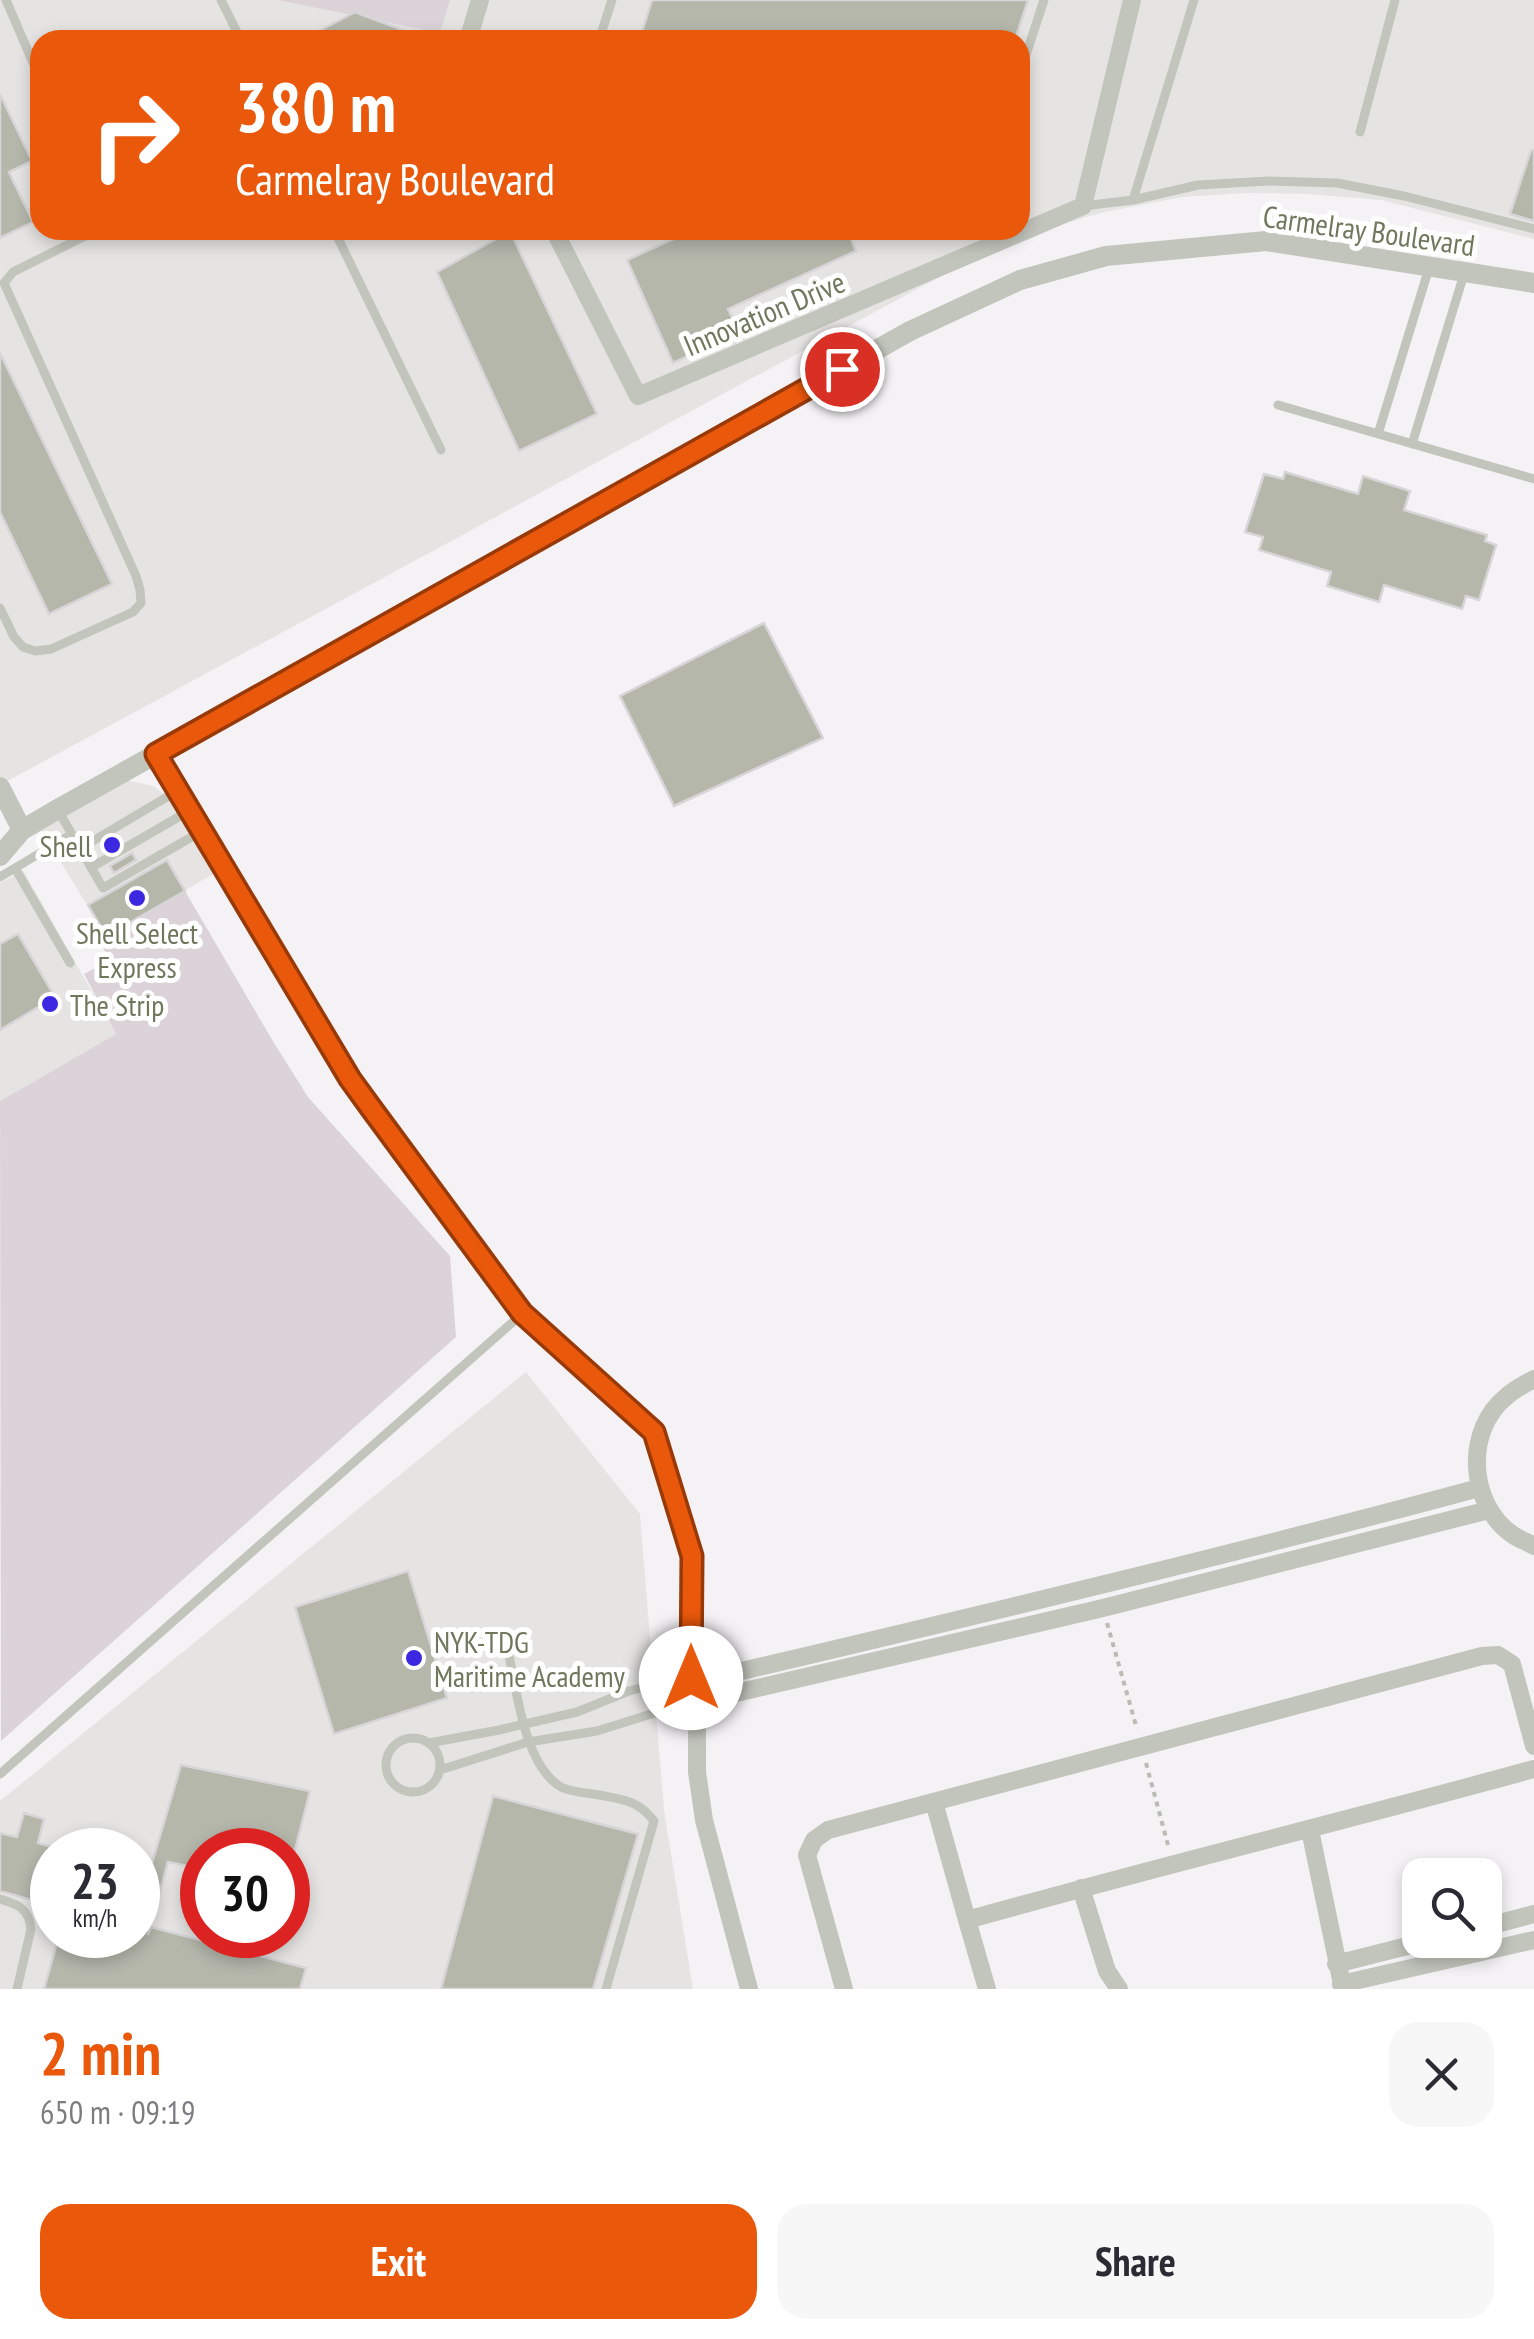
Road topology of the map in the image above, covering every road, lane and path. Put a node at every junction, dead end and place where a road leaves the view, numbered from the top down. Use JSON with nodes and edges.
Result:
{"nodes":[{"id":1,"x":6,"y":0,"type":"edge"},
{"id":2,"x":221,"y":0,"type":"edge"},
{"id":3,"x":480,"y":0,"type":"edge"},
{"id":4,"x":612,"y":0,"type":"edge"},
{"id":5,"x":1044,"y":0,"type":"edge"},
{"id":6,"x":1132,"y":0,"type":"edge"},
{"id":7,"x":1194,"y":0,"type":"edge"},
{"id":8,"x":1395,"y":0,"type":"edge"},
{"id":9,"x":236,"y":30,"type":"edge"},
{"id":10,"x":471,"y":30,"type":"edge"},
{"id":11,"x":602,"y":30,"type":"edge"},
{"id":12,"x":1030,"y":43,"type":"edge"},
{"id":13,"x":30,"y":56,"type":"edge"},
{"id":14,"x":1360,"y":132,"type":"dead end"},
{"id":15,"x":1132,"y":200,"type":"junction"},
{"id":16,"x":1082,"y":206,"type":"junction"},
{"id":17,"x":1030,"y":228,"type":"edge"},
{"id":18,"x":1534,"y":230,"type":"edge"},
{"id":19,"x":77,"y":240,"type":"edge"},
{"id":20,"x":339,"y":240,"type":"edge"},
{"id":21,"x":559,"y":240,"type":"edge"},
{"id":22,"x":1003,"y":240,"type":"edge"},
{"id":23,"x":1429,"y":266,"type":"junction"},
{"id":24,"x":1464,"y":274,"type":"junction"},
{"id":25,"x":1534,"y":283,"type":"edge"},
{"id":26,"x":1278,"y":404,"type":"dead end"},
{"id":27,"x":1378,"y":434,"type":"junction"},
{"id":28,"x":1412,"y":444,"type":"junction"},
{"id":29,"x":441,"y":450,"type":"dead end"},
{"id":30,"x":1534,"y":479,"type":"edge"},
{"id":31,"x":0,"y":608,"type":"edge"},
{"id":32,"x":156,"y":754,"type":"junction"},
{"id":33,"x":0,"y":787,"type":"edge"},
{"id":34,"x":178,"y":790,"type":"junction"},
{"id":35,"x":58,"y":809,"type":"junction"},
{"id":36,"x":190,"y":810,"type":"junction"},
{"id":37,"x":11,"y":831,"type":"edge"},
{"id":38,"x":202,"y":831,"type":"junction"},
{"id":39,"x":72,"y":834,"type":"junction"},
{"id":40,"x":80,"y":848,"type":"junction"},
{"id":41,"x":7,"y":862,"type":"edge"},
{"id":42,"x":92,"y":867,"type":"junction"},
{"id":43,"x":0,"y":877,"type":"edge"},
{"id":44,"x":70,"y":963,"type":"dead end"},
{"id":45,"x":522,"y":1313,"type":"junction"},
{"id":46,"x":1534,"y":1379,"type":"edge"},
{"id":47,"x":1479,"y":1488,"type":"junction"},
{"id":48,"x":1489,"y":1510,"type":"junction"},
{"id":49,"x":1534,"y":1546,"type":"edge"},
{"id":50,"x":1103,"y":1608,"type":"junction"},
{"id":51,"x":508,"y":1652,"type":"dead end"},
{"id":52,"x":691,"y":1678,"type":"junction"},
{"id":53,"x":693,"y":1703,"type":"junction"},
{"id":54,"x":525,"y":1724,"type":"junction"},
{"id":55,"x":429,"y":1742,"type":"junction"},
{"id":56,"x":528,"y":1742,"type":"junction"},
{"id":57,"x":1141,"y":1745,"type":"junction"},
{"id":58,"x":1534,"y":1746,"type":"edge"},
{"id":59,"x":440,"y":1770,"type":"junction"},
{"id":60,"x":1534,"y":1770,"type":"edge"},
{"id":61,"x":0,"y":1774,"type":"edge"},
{"id":62,"x":934,"y":1802,"type":"junction"},
{"id":63,"x":1310,"y":1830,"type":"junction"},
{"id":64,"x":1173,"y":1864,"type":"junction"},
{"id":65,"x":1081,"y":1888,"type":"junction"},
{"id":66,"x":0,"y":1899,"type":"edge"},
{"id":67,"x":1534,"y":1914,"type":"edge"},
{"id":68,"x":967,"y":1920,"type":"junction"},
{"id":69,"x":1502,"y":1922,"type":"edge"},
{"id":70,"x":1534,"y":1940,"type":"edge"},
{"id":71,"x":1402,"y":1947,"type":"edge"},
{"id":72,"x":1336,"y":1964,"type":"junction"},
{"id":73,"x":1342,"y":1987,"type":"edge"},
{"id":74,"x":17,"y":1989,"type":"edge"},
{"id":75,"x":606,"y":1989,"type":"edge"},
{"id":76,"x":750,"y":1989,"type":"edge"},
{"id":77,"x":844,"y":1989,"type":"edge"},
{"id":78,"x":986,"y":1989,"type":"edge"},
{"id":79,"x":1119,"y":1989,"type":"edge"}],
"edges":[{"from":1,"to":13,"type":"lane"},
{"from":2,"to":9,"type":"lane"},
{"from":3,"to":10,"type":"street"},
{"from":4,"to":11,"type":"lane"},
{"from":5,"to":12,"type":"lane"},
{"from":6,"to":16,"type":"street"},
{"from":7,"to":15,"type":"lane"},
{"from":8,"to":14,"type":"lane"},
{"from":15,"to":16,"type":"lane"},
{"from":15,"to":18,"type":"lane"},
{"from":16,"to":17,"type":"street","name":"Innovation Drive"},
{"from":19,"to":31,"type":"lane"},
{"from":20,"to":29,"type":"lane"},
{"from":21,"to":22,"type":"street","name":"Innovation Drive"},
{"from":23,"to":24,"type":"street","name":"Carmelray Boulevard"},
{"from":23,"to":27,"type":"lane"},
{"from":23,"to":32,"type":"street","name":"Carmelray Boulevard"},
{"from":24,"to":25,"type":"street","name":"Carmelray Boulevard"},
{"from":24,"to":28,"type":"lane"},
{"from":26,"to":27,"type":"lane"},
{"from":27,"to":28,"type":"lane"},
{"from":28,"to":30,"type":"lane"},
{"from":32,"to":34,"type":"street"},
{"from":32,"to":35,"type":"street","name":"Carmelray Boulevard"},
{"from":33,"to":37,"type":"street"},
{"from":34,"to":36,"type":"street"},
{"from":34,"to":40,"type":"lane"},
{"from":35,"to":37,"type":"street","name":"Carmelray Boulevard"},
{"from":35,"to":39,"type":"lane"},
{"from":36,"to":38,"type":"street"},
{"from":36,"to":42,"type":"lane"},
{"from":37,"to":41,"type":"street","name":"Carmelray Boulevard"},
{"from":38,"to":42,"type":"lane"},
{"from":38,"to":45,"type":"street"},
{"from":39,"to":40,"type":"lane"},
{"from":39,"to":41,"type":"lane"},
{"from":40,"to":42,"type":"lane"},
{"from":41,"to":43,"type":"lane"},
{"from":41,"to":44,"type":"lane"},
{"from":45,"to":52,"type":"street"},
{"from":45,"to":61,"type":"lane"},
{"from":46,"to":47,"type":"street"},
{"from":47,"to":48,"type":"street"},
{"from":47,"to":52,"type":"street"},
{"from":48,"to":49,"type":"street"},
{"from":48,"to":50,"type":"street"},
{"from":50,"to":53,"type":"street"},
{"from":50,"to":57,"type":"path"},
{"from":51,"to":54,"type":"lane"},
{"from":52,"to":53,"type":"street"},
{"from":52,"to":54,"type":"lane"},
{"from":53,"to":56,"type":"lane"},
{"from":53,"to":76,"type":"street"},
{"from":54,"to":55,"type":"lane"},
{"from":54,"to":56,"type":"lane"},
{"from":55,"to":59,"type":"lane"},
{"from":55,"to":59,"type":"lane"},
{"from":56,"to":59,"type":"lane"},
{"from":56,"to":75,"type":"lane"},
{"from":57,"to":58,"type":"street"},
{"from":57,"to":62,"type":"street"},
{"from":57,"to":64,"type":"path"},
{"from":60,"to":63,"type":"street"},
{"from":62,"to":68,"type":"street"},
{"from":62,"to":77,"type":"street"},
{"from":63,"to":64,"type":"street"},
{"from":63,"to":72,"type":"street"},
{"from":64,"to":65,"type":"street"},
{"from":65,"to":68,"type":"street"},
{"from":65,"to":79,"type":"street"},
{"from":66,"to":74,"type":"lane"},
{"from":67,"to":69,"type":"street"},
{"from":68,"to":78,"type":"street"},
{"from":70,"to":73,"type":"street"},
{"from":71,"to":72,"type":"street"},
{"from":72,"to":73,"type":"street"}]}
